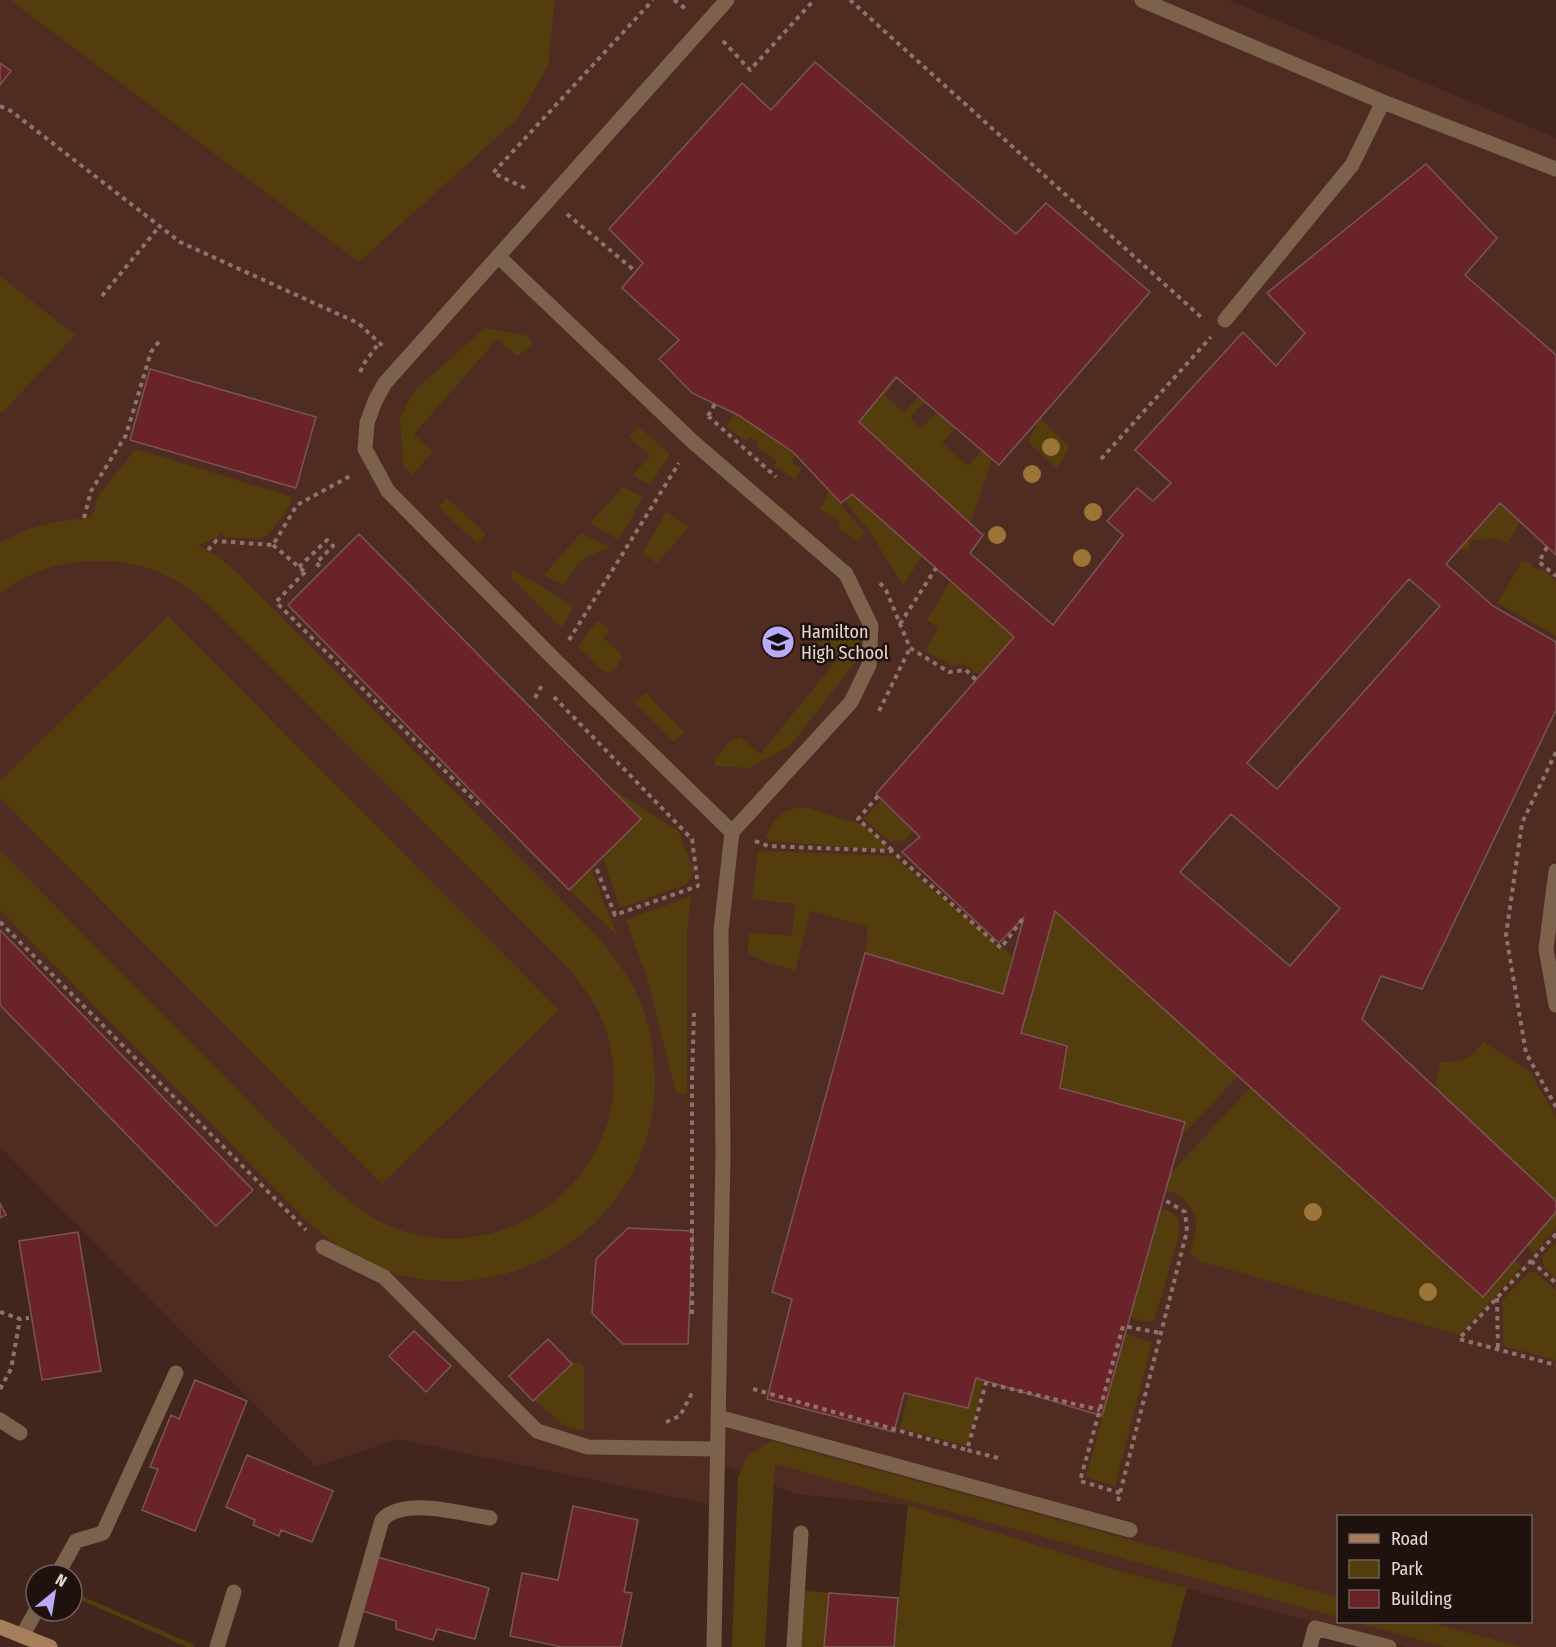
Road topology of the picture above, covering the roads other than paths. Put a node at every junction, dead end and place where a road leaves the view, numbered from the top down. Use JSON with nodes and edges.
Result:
{"nodes":[{"id":1,"x":727,"y":0,"type":"edge"},
{"id":2,"x":1142,"y":0,"type":"edge"},
{"id":3,"x":1383,"y":102,"type":"junction"},
{"id":4,"x":1556,"y":169,"type":"edge"},
{"id":5,"x":498,"y":256,"type":"junction"},
{"id":6,"x":1221,"y":325,"type":"road end"},
{"id":7,"x":732,"y":832,"type":"junction"},
{"id":8,"x":1556,"y":871,"type":"edge"},
{"id":9,"x":1556,"y":1005,"type":"edge"},
{"id":10,"x":323,"y":1248,"type":"road end"},
{"id":11,"x":176,"y":1373,"type":"dead end"},
{"id":12,"x":718,"y":1417,"type":"junction"},
{"id":13,"x":0,"y":1420,"type":"edge"},
{"id":14,"x":20,"y":1433,"type":"dead end"},
{"id":15,"x":717,"y":1449,"type":"junction"},
{"id":16,"x":490,"y":1518,"type":"dead end"},
{"id":17,"x":1130,"y":1530,"type":"dead end"},
{"id":18,"x":801,"y":1533,"type":"dead end"},
{"id":19,"x":64,"y":1563,"type":"edge"},
{"id":20,"x":234,"y":1592,"type":"dead end"},
{"id":21,"x":29,"y":1623,"type":"edge"},
{"id":22,"x":0,"y":1627,"type":"edge"},
{"id":23,"x":22,"y":1636,"type":"junction"},
{"id":24,"x":50,"y":1647,"type":"edge"},
{"id":25,"x":217,"y":1647,"type":"edge"},
{"id":26,"x":346,"y":1647,"type":"edge"},
{"id":27,"x":714,"y":1647,"type":"edge"},
{"id":28,"x":794,"y":1647,"type":"edge"},
{"id":29,"x":1310,"y":1647,"type":"edge"},
{"id":30,"x":1389,"y":1647,"type":"edge"}],
"edges":[{"from":1,"to":5,"type":"lane"},
{"from":2,"to":3,"type":"lane"},
{"from":3,"to":4,"type":"lane"},
{"from":3,"to":6,"type":"lane"},
{"from":5,"to":7,"type":"lane"},
{"from":5,"to":7,"type":"lane"},
{"from":7,"to":12,"type":"lane"},
{"from":8,"to":9,"type":"lane"},
{"from":10,"to":15,"type":"lane"},
{"from":11,"to":19,"type":"lane"},
{"from":12,"to":15,"type":"lane"},
{"from":12,"to":17,"type":"lane"},
{"from":13,"to":14,"type":"lane"},
{"from":15,"to":27,"type":"lane"},
{"from":16,"to":26,"type":"lane"},
{"from":18,"to":28,"type":"lane"},
{"from":20,"to":25,"type":"lane"},
{"from":21,"to":23,"type":"lane"},
{"from":22,"to":23,"type":"main road"},
{"from":23,"to":24,"type":"main road"},
{"from":29,"to":30,"type":"lane"}]}
